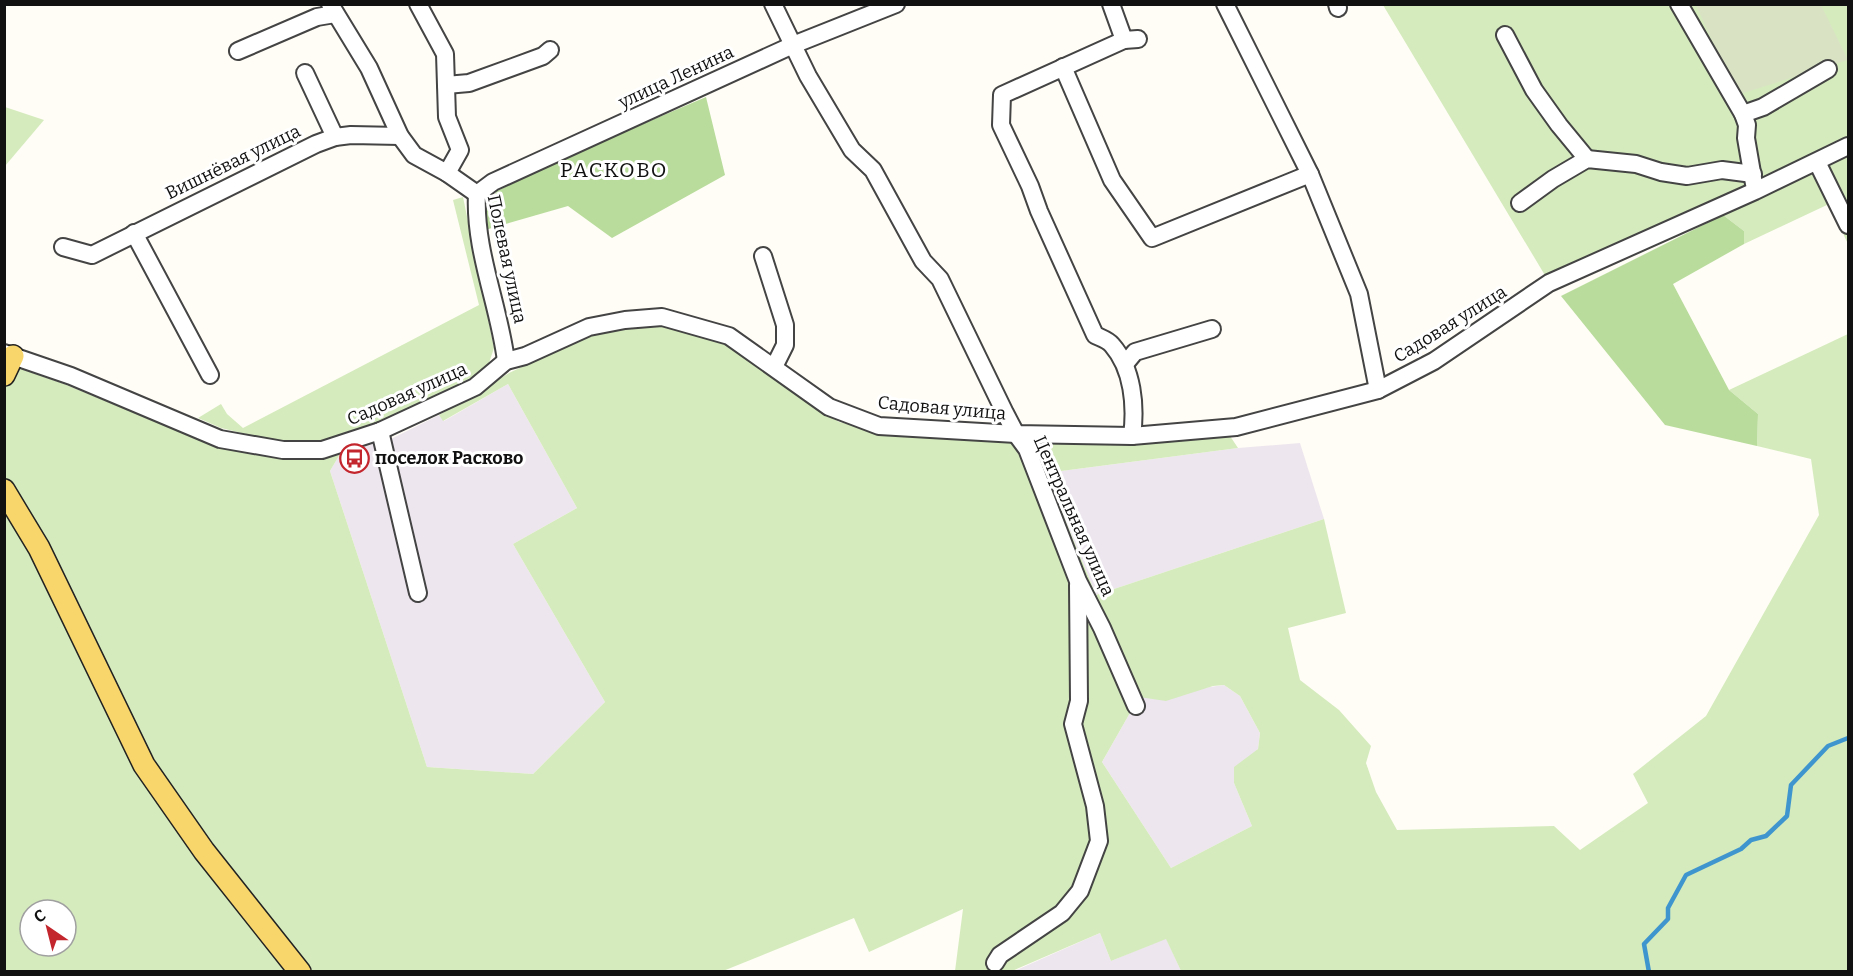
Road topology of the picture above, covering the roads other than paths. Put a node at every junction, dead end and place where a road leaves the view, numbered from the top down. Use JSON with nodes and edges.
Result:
{"nodes":[{"id":1,"x":418,"y":4,"type":"edge"},
{"id":2,"x":773,"y":4,"type":"edge"},
{"id":3,"x":896,"y":4,"type":"edge"},
{"id":4,"x":1110,"y":4,"type":"edge"},
{"id":5,"x":1225,"y":4,"type":"edge"},
{"id":6,"x":1679,"y":4,"type":"edge"},
{"id":7,"x":332,"y":9,"type":"edge"},
{"id":8,"x":1505,"y":35,"type":"dead end"},
{"id":9,"x":793,"y":45,"type":"junction"},
{"id":10,"x":550,"y":50,"type":"dead end"},
{"id":11,"x":238,"y":51,"type":"dead end"},
{"id":12,"x":1063,"y":66,"type":"junction"},
{"id":13,"x":1828,"y":69,"type":"dead end"},
{"id":14,"x":305,"y":73,"type":"dead end"},
{"id":15,"x":446,"y":85,"type":"junction"},
{"id":16,"x":1743,"y":114,"type":"junction"},
{"id":17,"x":400,"y":136,"type":"junction"},
{"id":18,"x":335,"y":137,"type":"junction"},
{"id":19,"x":1848,"y":146,"type":"edge"},
{"id":20,"x":1587,"y":159,"type":"junction"},
{"id":21,"x":1817,"y":162,"type":"junction"},
{"id":22,"x":447,"y":173,"type":"junction"},
{"id":23,"x":1310,"y":174,"type":"junction"},
{"id":24,"x":1754,"y":183,"type":"junction"},
{"id":25,"x":477,"y":194,"type":"junction"},
{"id":26,"x":1520,"y":203,"type":"dead end"},
{"id":27,"x":1843,"y":205,"type":"edge"},
{"id":28,"x":1848,"y":225,"type":"edge"},
{"id":29,"x":134,"y":233,"type":"junction"},
{"id":30,"x":63,"y":247,"type":"dead end"},
{"id":31,"x":763,"y":256,"type":"dead end"},
{"id":32,"x":1212,"y":328,"type":"dead end"},
{"id":33,"x":7,"y":361,"type":"edge"},
{"id":34,"x":506,"y":361,"type":"junction"},
{"id":35,"x":1125,"y":364,"type":"junction"},
{"id":36,"x":774,"y":367,"type":"junction"},
{"id":37,"x":210,"y":375,"type":"dead end"},
{"id":38,"x":1378,"y":390,"type":"junction"},
{"id":39,"x":380,"y":431,"type":"junction"},
{"id":40,"x":1016,"y":434,"type":"junction"},
{"id":41,"x":1132,"y":436,"type":"junction"},
{"id":42,"x":4,"y":490,"type":"edge"},
{"id":43,"x":1078,"y":581,"type":"junction"},
{"id":44,"x":418,"y":593,"type":"dead end"},
{"id":45,"x":1136,"y":706,"type":"dead end"},
{"id":46,"x":995,"y":963,"type":"dead end"},
{"id":47,"x":300,"y":972,"type":"edge"}],
"edges":[{"from":1,"to":15,"type":"street"},
{"from":2,"to":9,"type":"street","name":"Центральная улица"},
{"from":3,"to":9,"type":"street","name":"улица Ленина"},
{"from":4,"to":12,"type":"street"},
{"from":5,"to":23,"type":"street"},
{"from":6,"to":16,"type":"street"},
{"from":7,"to":11,"type":"street"},
{"from":7,"to":17,"type":"street","name":"Полевая улица"},
{"from":8,"to":20,"type":"street"},
{"from":9,"to":25,"type":"street","name":"улица Ленина"},
{"from":9,"to":40,"type":"street","name":"Центральная улица"},
{"from":10,"to":15,"type":"street"},
{"from":12,"to":23,"type":"street"},
{"from":12,"to":35,"type":"street"},
{"from":13,"to":16,"type":"street"},
{"from":14,"to":18,"type":"street"},
{"from":15,"to":22,"type":"street"},
{"from":16,"to":24,"type":"street"},
{"from":17,"to":18,"type":"street","name":"Вишнёвая улица"},
{"from":17,"to":22,"type":"street","name":"Полевая улица"},
{"from":18,"to":29,"type":"street","name":"Вишнёвая улица"},
{"from":19,"to":21,"type":"street","name":"Садовая улица"},
{"from":20,"to":24,"type":"street"},
{"from":20,"to":26,"type":"street"},
{"from":21,"to":24,"type":"street","name":"Садовая улица"},
{"from":21,"to":27,"type":"street"},
{"from":22,"to":25,"type":"street","name":"Полевая улица"},
{"from":23,"to":38,"type":"street"},
{"from":24,"to":38,"type":"street","name":"Садовая улица"},
{"from":25,"to":34,"type":"street","name":"Полевая улица"},
{"from":27,"to":28,"type":"street"},
{"from":29,"to":30,"type":"street","name":"Вишнёвая улица"},
{"from":29,"to":37,"type":"street"},
{"from":31,"to":36,"type":"street"},
{"from":32,"to":35,"type":"street"},
{"from":33,"to":39,"type":"street","name":"Садовая улица"},
{"from":34,"to":36,"type":"street","name":"Садовая улица"},
{"from":34,"to":39,"type":"street","name":"Садовая улица"},
{"from":35,"to":41,"type":"street"},
{"from":36,"to":40,"type":"street","name":"Садовая улица"},
{"from":38,"to":41,"type":"street","name":"Садовая улица"},
{"from":39,"to":44,"type":"street"},
{"from":40,"to":41,"type":"street","name":"Садовая улица"},
{"from":40,"to":43,"type":"street","name":"Центральная улица"},
{"from":42,"to":47,"type":"main road"},
{"from":43,"to":45,"type":"street","name":"Центральная улица"},
{"from":43,"to":46,"type":"street"}]}
